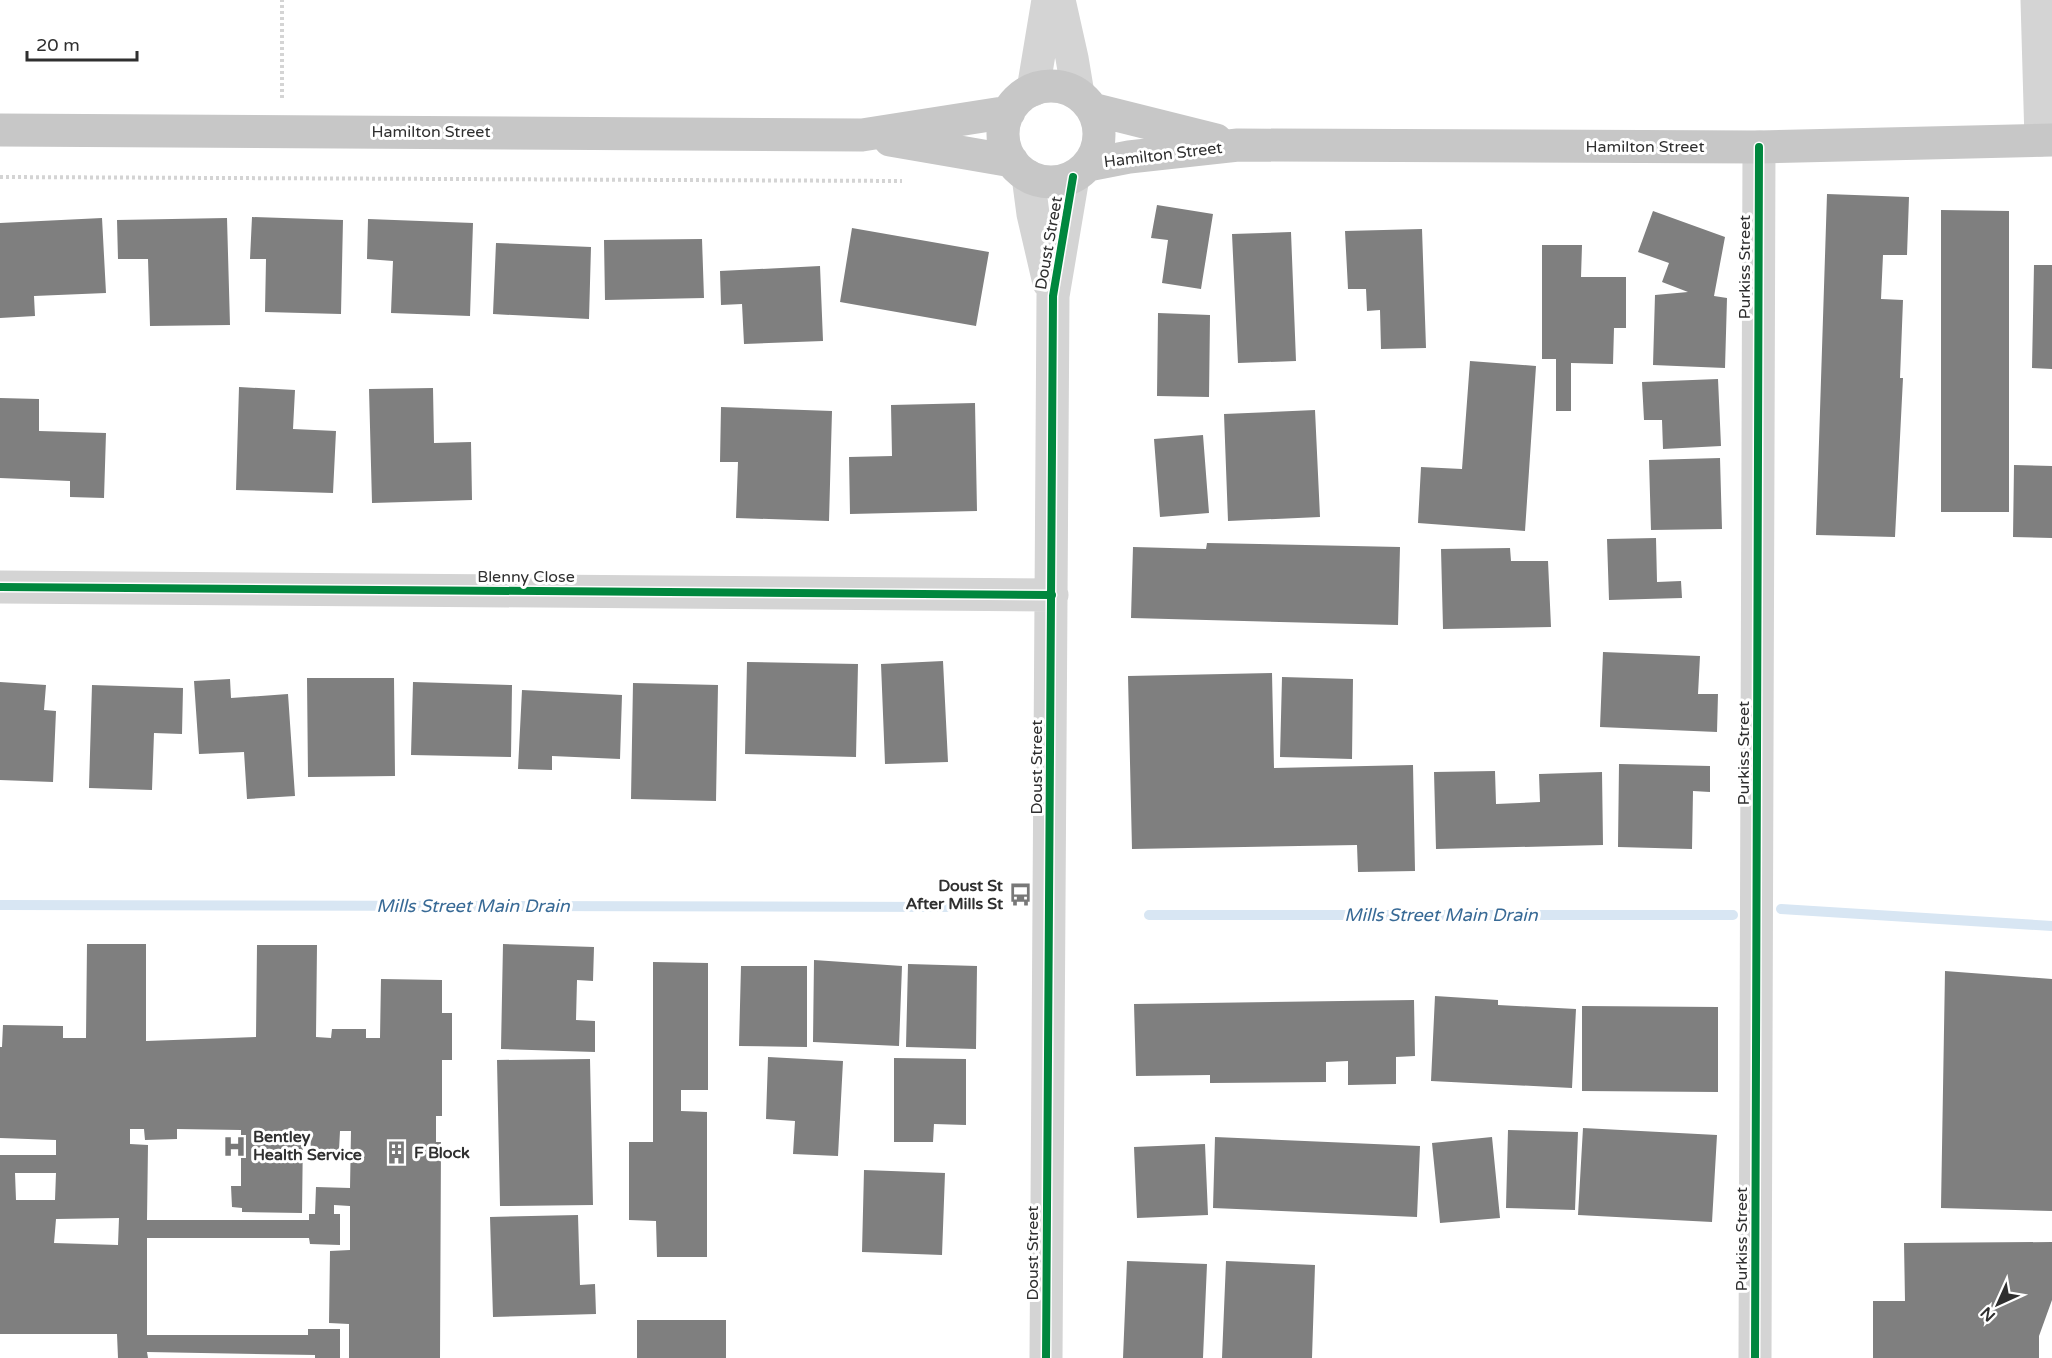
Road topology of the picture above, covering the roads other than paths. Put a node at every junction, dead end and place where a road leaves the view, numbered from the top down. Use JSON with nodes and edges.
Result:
{"nodes":[{"id":1,"x":1048,"y":0,"type":"edge"},
{"id":2,"x":1059,"y":0,"type":"edge"},
{"id":3,"x":2037,"y":0,"type":"edge"},
{"id":4,"x":1033,"y":90,"type":"junction"},
{"id":5,"x":1085,"y":102,"type":"junction"},
{"id":6,"x":1009,"y":112,"type":"junction"},
{"id":7,"x":0,"y":130,"type":"edge"},
{"id":8,"x":862,"y":135,"type":"junction"},
{"id":9,"x":2047,"y":140,"type":"edge"},
{"id":10,"x":1238,"y":145,"type":"junction"},
{"id":11,"x":1759,"y":147,"type":"junction"},
{"id":12,"x":1020,"y":169,"type":"junction"},
{"id":13,"x":1081,"y":171,"type":"junction"},
{"id":14,"x":1053,"y":296,"type":"junction"},
{"id":15,"x":0,"y":587,"type":"edge"},
{"id":16,"x":1052,"y":595,"type":"junction"},
{"id":17,"x":1046,"y":1358,"type":"edge"},
{"id":18,"x":1755,"y":1358,"type":"edge"}],
"edges":[{"from":1,"to":4,"type":"street"},
{"from":2,"to":5,"type":"street"},
{"from":3,"to":9,"type":"street"},
{"from":4,"to":5,"type":"main road"},
{"from":4,"to":6,"type":"main road"},
{"from":5,"to":10,"type":"main road","name":"Hamilton Street"},
{"from":5,"to":13,"type":"main road"},
{"from":6,"to":8,"type":"main road","name":"Hamilton Street"},
{"from":6,"to":12,"type":"main road"},
{"from":7,"to":8,"type":"main road","name":"Hamilton Street"},
{"from":8,"to":12,"type":"main road","name":"Hamilton Street"},
{"from":9,"to":11,"type":"main road","name":"Hamilton Street"},
{"from":10,"to":11,"type":"main road","name":"Hamilton Street"},
{"from":10,"to":13,"type":"main road","name":"Hamilton Street"},
{"from":11,"to":18,"type":"street","name":"Purkiss Street"},
{"from":12,"to":13,"type":"main road"},
{"from":12,"to":14,"type":"street","name":"Doust Street"},
{"from":13,"to":14,"type":"street","name":"Doust Street"},
{"from":14,"to":16,"type":"street","name":"Doust Street"},
{"from":15,"to":16,"type":"street","name":"Blenny Close"},
{"from":16,"to":17,"type":"street","name":"Doust Street"}]}
